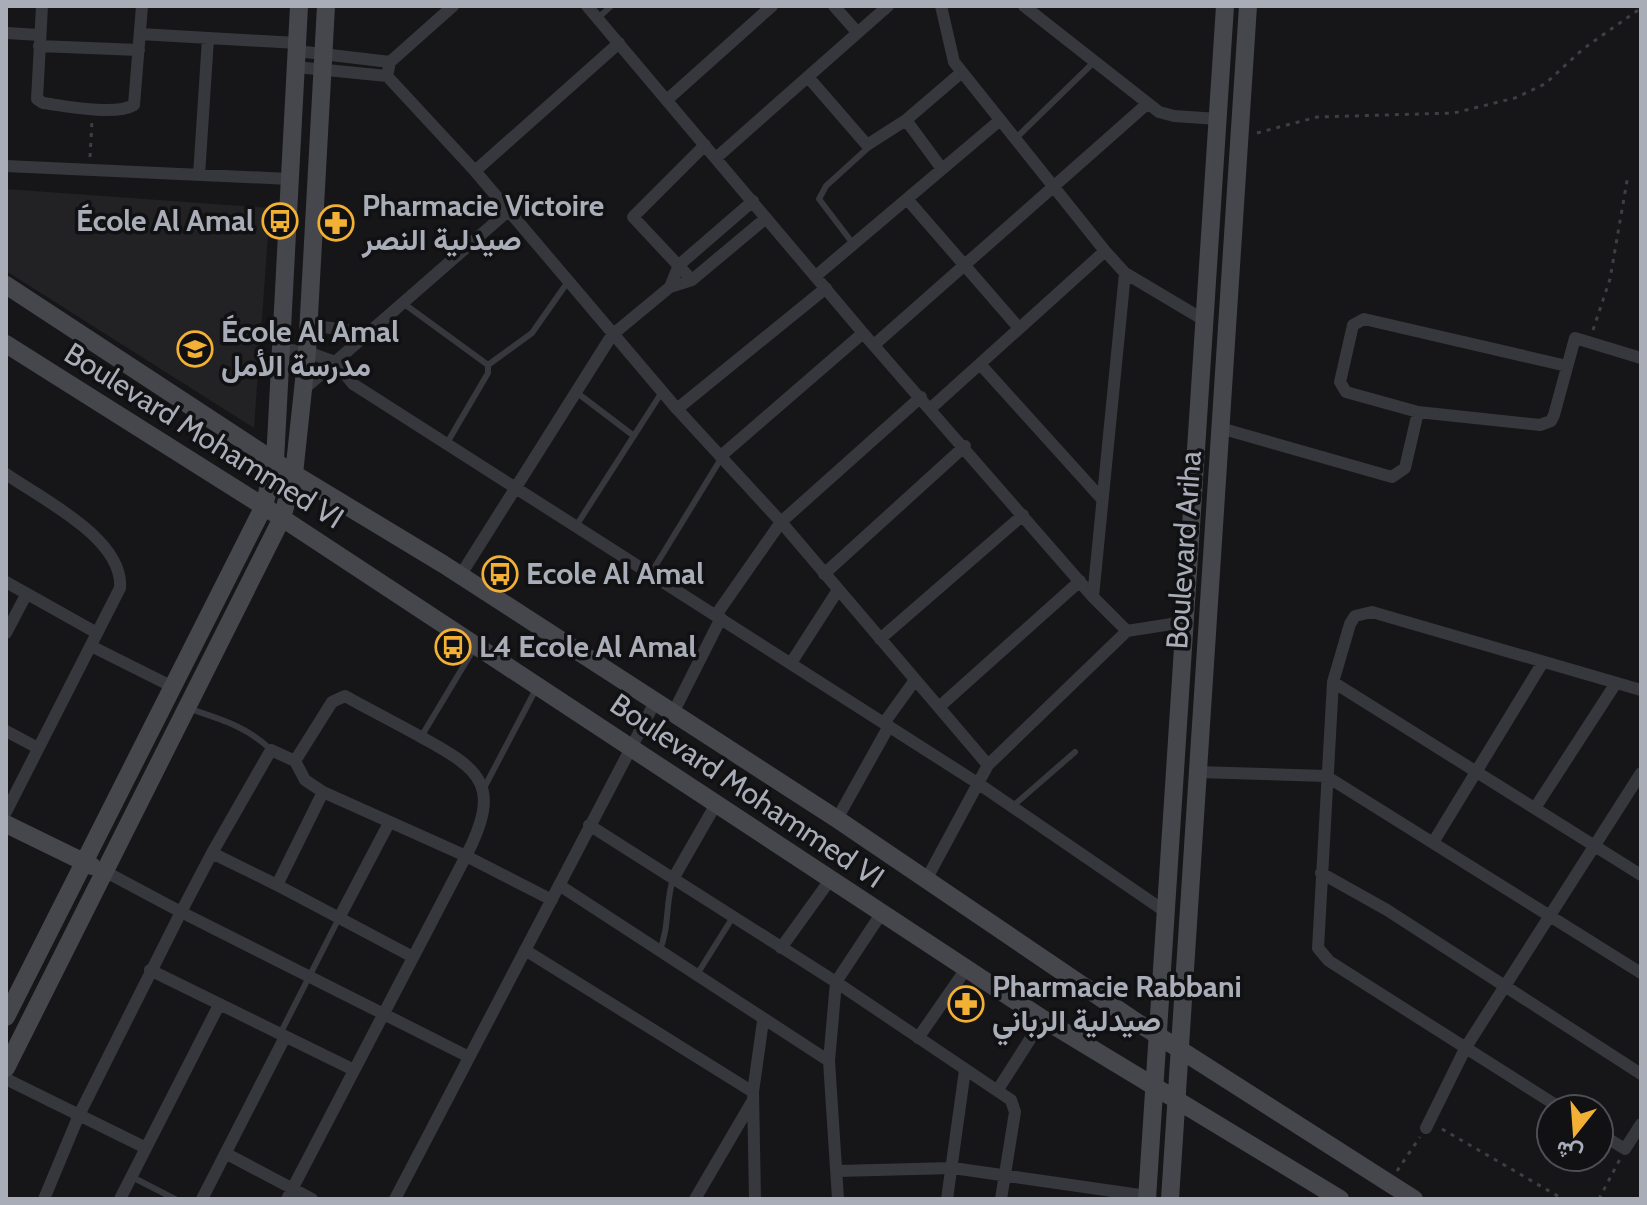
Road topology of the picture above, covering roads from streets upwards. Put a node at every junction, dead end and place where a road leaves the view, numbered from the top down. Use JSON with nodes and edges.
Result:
{"nodes":[{"id":1,"x":42,"y":6,"type":"edge"},
{"id":2,"x":142,"y":6,"type":"edge"},
{"id":3,"x":299,"y":6,"type":"edge"},
{"id":4,"x":326,"y":6,"type":"edge"},
{"id":5,"x":453,"y":6,"type":"edge"},
{"id":6,"x":587,"y":6,"type":"edge"},
{"id":7,"x":772,"y":6,"type":"edge"},
{"id":8,"x":834,"y":6,"type":"edge"},
{"id":9,"x":888,"y":6,"type":"edge"},
{"id":10,"x":941,"y":6,"type":"edge"},
{"id":11,"x":1024,"y":6,"type":"edge"},
{"id":12,"x":1225,"y":6,"type":"edge"},
{"id":13,"x":1248,"y":6,"type":"edge"},
{"id":14,"x":857,"y":32,"type":"junction"},
{"id":15,"x":6,"y":33,"type":"edge"},
{"id":16,"x":140,"y":34,"type":"junction"},
{"id":17,"x":208,"y":39,"type":"junction"},
{"id":18,"x":40,"y":40,"type":"junction"},
{"id":19,"x":619,"y":43,"type":"junction"},
{"id":20,"x":139,"y":50,"type":"junction"},
{"id":21,"x":297,"y":53,"type":"junction"},
{"id":22,"x":322,"y":61,"type":"junction"},
{"id":23,"x":390,"y":62,"type":"junction"},
{"id":24,"x":962,"y":72,"type":"junction"},
{"id":25,"x":387,"y":76,"type":"junction"},
{"id":26,"x":808,"y":77,"type":"junction"},
{"id":27,"x":668,"y":99,"type":"junction"},
{"id":28,"x":1147,"y":104,"type":"junction"},
{"id":29,"x":1218,"y":119,"type":"junction"},
{"id":30,"x":906,"y":120,"type":"junction"},
{"id":31,"x":999,"y":121,"type":"junction"},
{"id":32,"x":705,"y":145,"type":"junction"},
{"id":33,"x":716,"y":158,"type":"junction"},
{"id":34,"x":6,"y":166,"type":"edge"},
{"id":35,"x":942,"y":169,"type":"junction"},
{"id":36,"x":475,"y":171,"type":"junction"},
{"id":37,"x":199,"y":175,"type":"junction"},
{"id":38,"x":290,"y":179,"type":"junction"},
{"id":39,"x":1055,"y":186,"type":"junction"},
{"id":40,"x":907,"y":199,"type":"junction"},
{"id":41,"x":753,"y":201,"type":"junction"},
{"id":42,"x":507,"y":212,"type":"junction"},
{"id":43,"x":766,"y":218,"type":"junction"},
{"id":44,"x":1105,"y":251,"type":"junction"},
{"id":45,"x":964,"y":263,"type":"junction"},
{"id":46,"x":679,"y":265,"type":"junction"},
{"id":47,"x":1125,"y":273,"type":"junction"},
{"id":48,"x":817,"y":275,"type":"junction"},
{"id":49,"x":692,"y":280,"type":"junction"},
{"id":50,"x":6,"y":285,"type":"edge"},
{"id":51,"x":670,"y":287,"type":"junction"},
{"id":52,"x":826,"y":288,"type":"junction"},
{"id":53,"x":1204,"y":320,"type":"junction"},
{"id":54,"x":309,"y":325,"type":"junction"},
{"id":55,"x":1019,"y":328,"type":"junction"},
{"id":56,"x":368,"y":333,"type":"junction"},
{"id":57,"x":863,"y":333,"type":"junction"},
{"id":58,"x":612,"y":335,"type":"junction"},
{"id":59,"x":6,"y":344,"type":"edge"},
{"id":60,"x":874,"y":345,"type":"junction"},
{"id":61,"x":282,"y":349,"type":"junction"},
{"id":62,"x":307,"y":352,"type":"junction"},
{"id":63,"x":1641,"y":358,"type":"edge"},
{"id":64,"x":335,"y":362,"type":"junction"},
{"id":65,"x":980,"y":364,"type":"junction"},
{"id":66,"x":1567,"y":366,"type":"junction"},
{"id":67,"x":303,"y":390,"type":"junction"},
{"id":68,"x":921,"y":397,"type":"junction"},
{"id":69,"x":931,"y":408,"type":"junction"},
{"id":70,"x":677,"y":409,"type":"junction"},
{"id":71,"x":1418,"y":412,"type":"junction"},
{"id":72,"x":1220,"y":428,"type":"junction"},
{"id":73,"x":965,"y":446,"type":"junction"},
{"id":74,"x":722,"y":455,"type":"junction"},
{"id":75,"x":275,"y":461,"type":"junction"},
{"id":76,"x":6,"y":474,"type":"edge"},
{"id":77,"x":294,"y":474,"type":"junction"},
{"id":78,"x":515,"y":487,"type":"junction"},
{"id":79,"x":1101,"y":498,"type":"junction"},
{"id":80,"x":264,"y":506,"type":"junction"},
{"id":81,"x":1023,"y":515,"type":"junction"},
{"id":82,"x":282,"y":518,"type":"junction"},
{"id":83,"x":781,"y":522,"type":"junction"},
{"id":84,"x":824,"y":574,"type":"junction"},
{"id":85,"x":460,"y":576,"type":"junction"},
{"id":86,"x":1080,"y":581,"type":"junction"},
{"id":87,"x":6,"y":582,"type":"edge"},
{"id":88,"x":838,"y":590,"type":"junction"},
{"id":89,"x":26,"y":595,"type":"junction"},
{"id":90,"x":1093,"y":597,"type":"junction"},
{"id":91,"x":719,"y":617,"type":"junction"},
{"id":92,"x":1184,"y":622,"type":"junction"},
{"id":93,"x":1127,"y":631,"type":"junction"},
{"id":94,"x":6,"y":633,"type":"edge"},
{"id":95,"x":97,"y":633,"type":"junction"},
{"id":96,"x":880,"y":639,"type":"junction"},
{"id":97,"x":91,"y":646,"type":"junction"},
{"id":98,"x":1543,"y":662,"type":"junction"},
{"id":99,"x":791,"y":663,"type":"junction"},
{"id":100,"x":915,"y":680,"type":"junction"},
{"id":101,"x":1333,"y":682,"type":"junction"},
{"id":102,"x":1616,"y":683,"type":"junction"},
{"id":103,"x":173,"y":687,"type":"junction"},
{"id":104,"x":1641,"y":690,"type":"edge"},
{"id":105,"x":654,"y":704,"type":"junction"},
{"id":106,"x":939,"y":707,"type":"junction"},
{"id":107,"x":672,"y":715,"type":"junction"},
{"id":108,"x":887,"y":724,"type":"junction"},
{"id":109,"x":6,"y":731,"type":"edge"},
{"id":110,"x":629,"y":745,"type":"junction"},
{"id":111,"x":38,"y":748,"type":"junction"},
{"id":112,"x":295,"y":761,"type":"junction"},
{"id":113,"x":988,"y":765,"type":"junction"},
{"id":114,"x":1477,"y":770,"type":"junction"},
{"id":115,"x":1197,"y":772,"type":"junction"},
{"id":116,"x":1641,"y":773,"type":"edge"},
{"id":117,"x":1326,"y":776,"type":"junction"},
{"id":118,"x":979,"y":784,"type":"junction"},
{"id":119,"x":323,"y":792,"type":"junction"},
{"id":120,"x":716,"y":804,"type":"junction"},
{"id":121,"x":1535,"y":808,"type":"junction"},
{"id":122,"x":6,"y":812,"type":"edge"},
{"id":123,"x":837,"y":819,"type":"junction"},
{"id":124,"x":389,"y":823,"type":"junction"},
{"id":125,"x":6,"y":824,"type":"edge"},
{"id":126,"x":589,"y":825,"type":"junction"},
{"id":127,"x":1434,"y":841,"type":"junction"},
{"id":128,"x":1594,"y":847,"type":"junction"},
{"id":129,"x":212,"y":853,"type":"junction"},
{"id":130,"x":466,"y":856,"type":"junction"},
{"id":131,"x":83,"y":862,"type":"junction"},
{"id":132,"x":106,"y":872,"type":"junction"},
{"id":133,"x":1321,"y":873,"type":"junction"},
{"id":134,"x":1641,"y":875,"type":"edge"},
{"id":135,"x":673,"y":879,"type":"junction"},
{"id":136,"x":830,"y":880,"type":"junction"},
{"id":137,"x":926,"y":880,"type":"junction"},
{"id":138,"x":277,"y":885,"type":"junction"},
{"id":139,"x":559,"y":885,"type":"junction"},
{"id":140,"x":552,"y":900,"type":"junction"},
{"id":141,"x":181,"y":912,"type":"junction"},
{"id":142,"x":1166,"y":912,"type":"junction"},
{"id":143,"x":881,"y":914,"type":"junction"},
{"id":144,"x":1549,"y":915,"type":"junction"},
{"id":145,"x":339,"y":918,"type":"junction"},
{"id":146,"x":781,"y":948,"type":"junction"},
{"id":147,"x":525,"y":950,"type":"junction"},
{"id":148,"x":411,"y":956,"type":"junction"},
{"id":149,"x":966,"y":969,"type":"junction"},
{"id":150,"x":150,"y":970,"type":"junction"},
{"id":151,"x":1641,"y":973,"type":"edge"},
{"id":152,"x":836,"y":982,"type":"junction"},
{"id":153,"x":1507,"y":986,"type":"junction"},
{"id":154,"x":219,"y":1005,"type":"junction"},
{"id":155,"x":383,"y":1014,"type":"junction"},
{"id":156,"x":6,"y":1017,"type":"edge"},
{"id":157,"x":1043,"y":1019,"type":"junction"},
{"id":158,"x":763,"y":1021,"type":"junction"},
{"id":159,"x":1157,"y":1035,"type":"junction"},
{"id":160,"x":282,"y":1036,"type":"junction"},
{"id":161,"x":918,"y":1038,"type":"junction"},
{"id":162,"x":1466,"y":1047,"type":"junction"},
{"id":163,"x":1178,"y":1048,"type":"junction"},
{"id":164,"x":469,"y":1057,"type":"junction"},
{"id":165,"x":829,"y":1061,"type":"junction"},
{"id":166,"x":6,"y":1068,"type":"edge"},
{"id":167,"x":354,"y":1070,"type":"junction"},
{"id":168,"x":965,"y":1070,"type":"junction"},
{"id":169,"x":1641,"y":1074,"type":"edge"},
{"id":170,"x":6,"y":1079,"type":"edge"},
{"id":171,"x":1153,"y":1085,"type":"junction"},
{"id":172,"x":997,"y":1091,"type":"junction"},
{"id":173,"x":1537,"y":1093,"type":"edge"},
{"id":174,"x":753,"y":1096,"type":"junction"},
{"id":175,"x":1175,"y":1097,"type":"junction"},
{"id":176,"x":79,"y":1115,"type":"junction"},
{"id":177,"x":1641,"y":1124,"type":"edge"},
{"id":178,"x":1426,"y":1128,"type":"road end"},
{"id":179,"x":1615,"y":1143,"type":"edge"},
{"id":180,"x":146,"y":1148,"type":"junction"},
{"id":181,"x":227,"y":1154,"type":"junction"},
{"id":182,"x":953,"y":1168,"type":"junction"},
{"id":183,"x":837,"y":1171,"type":"junction"},
{"id":184,"x":1005,"y":1175,"type":"junction"},
{"id":185,"x":1076,"y":1192,"type":"edge"},
{"id":186,"x":290,"y":1194,"type":"edge"},
{"id":187,"x":1147,"y":1198,"type":"edge"},
{"id":188,"x":44,"y":1199,"type":"edge"},
{"id":189,"x":120,"y":1199,"type":"edge"},
{"id":190,"x":202,"y":1199,"type":"edge"},
{"id":191,"x":312,"y":1199,"type":"edge"},
{"id":192,"x":395,"y":1199,"type":"edge"},
{"id":193,"x":695,"y":1199,"type":"edge"},
{"id":194,"x":755,"y":1199,"type":"edge"},
{"id":195,"x":838,"y":1199,"type":"edge"},
{"id":196,"x":947,"y":1199,"type":"edge"},
{"id":197,"x":1001,"y":1199,"type":"edge"},
{"id":198,"x":1170,"y":1199,"type":"edge"},
{"id":199,"x":1340,"y":1199,"type":"edge"},
{"id":200,"x":1414,"y":1199,"type":"edge"}],
"edges":[{"from":1,"to":18,"type":"street"},
{"from":2,"to":16,"type":"street"},
{"from":3,"to":21,"type":"main road"},
{"from":4,"to":22,"type":"main road"},
{"from":5,"to":23,"type":"street"},
{"from":6,"to":19,"type":"street"},
{"from":7,"to":27,"type":"street"},
{"from":8,"to":14,"type":"street"},
{"from":9,"to":14,"type":"street"},
{"from":10,"to":24,"type":"street"},
{"from":11,"to":28,"type":"street"},
{"from":12,"to":29,"type":"main road","name":"Boulevard Ariha"},
{"from":13,"to":72,"type":"main road","name":"Boulevard Ariha"},
{"from":14,"to":26,"type":"street"},
{"from":15,"to":18,"type":"street"},
{"from":16,"to":17,"type":"street"},
{"from":16,"to":20,"type":"street"},
{"from":17,"to":21,"type":"street"},
{"from":17,"to":37,"type":"street"},
{"from":18,"to":20,"type":"street"},
{"from":18,"to":20,"type":"street"},
{"from":19,"to":27,"type":"street"},
{"from":19,"to":36,"type":"street"},
{"from":21,"to":22,"type":"street"},
{"from":21,"to":38,"type":"main road"},
{"from":22,"to":23,"type":"street"},
{"from":22,"to":25,"type":"street"},
{"from":22,"to":54,"type":"main road"},
{"from":23,"to":25,"type":"street"},
{"from":24,"to":30,"type":"street"},
{"from":24,"to":31,"type":"street"},
{"from":25,"to":36,"type":"street"},
{"from":26,"to":30,"type":"street"},
{"from":26,"to":33,"type":"street"},
{"from":27,"to":32,"type":"street"},
{"from":28,"to":29,"type":"street"},
{"from":28,"to":39,"type":"street"},
{"from":29,"to":53,"type":"main road","name":"Boulevard Ariha"},
{"from":30,"to":35,"type":"street"},
{"from":31,"to":35,"type":"street"},
{"from":31,"to":39,"type":"street"},
{"from":32,"to":33,"type":"street"},
{"from":32,"to":46,"type":"street"},
{"from":33,"to":41,"type":"street"},
{"from":34,"to":37,"type":"street"},
{"from":35,"to":40,"type":"street"},
{"from":36,"to":42,"type":"street"},
{"from":37,"to":38,"type":"street"},
{"from":38,"to":61,"type":"main road"},
{"from":39,"to":44,"type":"street"},
{"from":39,"to":45,"type":"street"},
{"from":40,"to":45,"type":"street"},
{"from":40,"to":48,"type":"street"},
{"from":41,"to":43,"type":"street"},
{"from":41,"to":46,"type":"street"},
{"from":42,"to":56,"type":"street"},
{"from":42,"to":58,"type":"street"},
{"from":43,"to":48,"type":"street"},
{"from":43,"to":49,"type":"street"},
{"from":44,"to":47,"type":"street"},
{"from":44,"to":55,"type":"street"},
{"from":45,"to":55,"type":"street"},
{"from":45,"to":60,"type":"street"},
{"from":46,"to":49,"type":"street"},
{"from":46,"to":51,"type":"street"},
{"from":47,"to":53,"type":"street"},
{"from":47,"to":79,"type":"street"},
{"from":48,"to":52,"type":"street"},
{"from":49,"to":51,"type":"street"},
{"from":50,"to":75,"type":"main road","name":"Boulevard Mohammed VI"},
{"from":51,"to":58,"type":"street"},
{"from":52,"to":57,"type":"street"},
{"from":52,"to":70,"type":"street"},
{"from":53,"to":92,"type":"main road","name":"Boulevard Ariha"},
{"from":54,"to":56,"type":"street"},
{"from":54,"to":62,"type":"main road"},
{"from":55,"to":65,"type":"street"},
{"from":56,"to":64,"type":"street"},
{"from":57,"to":60,"type":"street"},
{"from":57,"to":74,"type":"street"},
{"from":58,"to":70,"type":"street"},
{"from":58,"to":78,"type":"street"},
{"from":59,"to":80,"type":"main road","name":"Boulevard Mohammed VI"},
{"from":60,"to":68,"type":"street"},
{"from":61,"to":62,"type":"street"},
{"from":61,"to":75,"type":"main road"},
{"from":62,"to":64,"type":"street"},
{"from":62,"to":67,"type":"main road"},
{"from":63,"to":66,"type":"street"},
{"from":64,"to":67,"type":"street"},
{"from":64,"to":78,"type":"street"},
{"from":65,"to":69,"type":"street"},
{"from":65,"to":79,"type":"street"},
{"from":66,"to":71,"type":"street"},
{"from":66,"to":71,"type":"street"},
{"from":67,"to":77,"type":"main road"},
{"from":68,"to":69,"type":"street"},
{"from":68,"to":83,"type":"street"},
{"from":69,"to":73,"type":"street"},
{"from":70,"to":74,"type":"street"},
{"from":71,"to":72,"type":"street"},
{"from":72,"to":115,"type":"main road","name":"Boulevard Ariha"},
{"from":73,"to":81,"type":"street"},
{"from":73,"to":84,"type":"street"},
{"from":74,"to":83,"type":"street"},
{"from":75,"to":77,"type":"main road","name":"Boulevard Mohammed VI"},
{"from":75,"to":80,"type":"main road"},
{"from":76,"to":95,"type":"street"},
{"from":77,"to":82,"type":"main road"},
{"from":77,"to":85,"type":"main road","name":"Boulevard Mohammed VI"},
{"from":78,"to":85,"type":"street"},
{"from":78,"to":91,"type":"street"},
{"from":79,"to":90,"type":"street"},
{"from":80,"to":82,"type":"main road","name":"Boulevard Mohammed VI"},
{"from":80,"to":103,"type":"main road"},
{"from":81,"to":86,"type":"street"},
{"from":81,"to":96,"type":"street"},
{"from":82,"to":110,"type":"main road","name":"Boulevard Mohammed VI"},
{"from":82,"to":132,"type":"main road"},
{"from":83,"to":84,"type":"street"},
{"from":83,"to":91,"type":"street"},
{"from":84,"to":88,"type":"street"},
{"from":85,"to":105,"type":"main road","name":"Boulevard Mohammed VI"},
{"from":86,"to":90,"type":"street"},
{"from":86,"to":106,"type":"street"},
{"from":87,"to":89,"type":"street"},
{"from":88,"to":96,"type":"street"},
{"from":88,"to":99,"type":"street"},
{"from":89,"to":94,"type":"street"},
{"from":89,"to":95,"type":"street"},
{"from":90,"to":93,"type":"street"},
{"from":91,"to":99,"type":"street"},
{"from":91,"to":107,"type":"street"},
{"from":92,"to":93,"type":"street"},
{"from":92,"to":142,"type":"main road","name":"Boulevard Ariha"},
{"from":93,"to":113,"type":"street"},
{"from":95,"to":97,"type":"street"},
{"from":96,"to":100,"type":"street"},
{"from":97,"to":103,"type":"street"},
{"from":97,"to":111,"type":"street"},
{"from":98,"to":101,"type":"street"},
{"from":98,"to":102,"type":"street"},
{"from":98,"to":114,"type":"street"},
{"from":99,"to":108,"type":"street"},
{"from":100,"to":106,"type":"street"},
{"from":100,"to":108,"type":"street"},
{"from":101,"to":114,"type":"street"},
{"from":101,"to":117,"type":"street"},
{"from":102,"to":104,"type":"street"},
{"from":102,"to":121,"type":"street"},
{"from":103,"to":131,"type":"main road"},
{"from":105,"to":107,"type":"main road","name":"Boulevard Mohammed VI"},
{"from":105,"to":110,"type":"street"},
{"from":106,"to":113,"type":"street"},
{"from":107,"to":123,"type":"main road","name":"Boulevard Mohammed VI"},
{"from":108,"to":118,"type":"street"},
{"from":108,"to":123,"type":"street"},
{"from":109,"to":111,"type":"street"},
{"from":110,"to":120,"type":"main road","name":"Boulevard Mohammed VI"},
{"from":110,"to":126,"type":"street"},
{"from":111,"to":122,"type":"street"},
{"from":112,"to":119,"type":"street"},
{"from":112,"to":129,"type":"street"},
{"from":112,"to":130,"type":"street"},
{"from":113,"to":118,"type":"street"},
{"from":114,"to":121,"type":"street"},
{"from":114,"to":127,"type":"street"},
{"from":115,"to":117,"type":"street"},
{"from":115,"to":163,"type":"main road","name":"Boulevard Ariha"},
{"from":116,"to":128,"type":"street"},
{"from":117,"to":127,"type":"street"},
{"from":117,"to":133,"type":"street"},
{"from":118,"to":137,"type":"street"},
{"from":118,"to":142,"type":"street"},
{"from":119,"to":124,"type":"street"},
{"from":119,"to":138,"type":"street"},
{"from":120,"to":135,"type":"street"},
{"from":120,"to":136,"type":"main road","name":"Boulevard Mohammed VI"},
{"from":121,"to":128,"type":"street"},
{"from":123,"to":137,"type":"main road","name":"Boulevard Mohammed VI"},
{"from":124,"to":130,"type":"street"},
{"from":124,"to":145,"type":"street"},
{"from":125,"to":131,"type":"main road"},
{"from":126,"to":135,"type":"street"},
{"from":126,"to":139,"type":"street"},
{"from":127,"to":144,"type":"street"},
{"from":128,"to":134,"type":"street"},
{"from":128,"to":144,"type":"street"},
{"from":129,"to":138,"type":"street"},
{"from":129,"to":141,"type":"street"},
{"from":130,"to":140,"type":"street"},
{"from":130,"to":148,"type":"street"},
{"from":131,"to":132,"type":"main road"},
{"from":131,"to":156,"type":"main road"},
{"from":132,"to":141,"type":"street"},
{"from":132,"to":166,"type":"main road"},
{"from":133,"to":153,"type":"street"},
{"from":133,"to":162,"type":"street"},
{"from":135,"to":146,"type":"street"},
{"from":136,"to":143,"type":"main road","name":"Boulevard Mohammed VI"},
{"from":136,"to":146,"type":"street"},
{"from":137,"to":159,"type":"main road","name":"Boulevard Mohammed VI"},
{"from":138,"to":145,"type":"street"},
{"from":139,"to":140,"type":"street"},
{"from":139,"to":158,"type":"street"},
{"from":140,"to":147,"type":"street"},
{"from":141,"to":150,"type":"street"},
{"from":141,"to":155,"type":"street"},
{"from":142,"to":159,"type":"main road","name":"Boulevard Ariha"},
{"from":143,"to":149,"type":"main road","name":"Boulevard Mohammed VI"},
{"from":143,"to":152,"type":"street"},
{"from":144,"to":151,"type":"street"},
{"from":144,"to":153,"type":"street"},
{"from":145,"to":148,"type":"street"},
{"from":146,"to":152,"type":"street"},
{"from":147,"to":164,"type":"street"},
{"from":147,"to":174,"type":"street"},
{"from":148,"to":155,"type":"street"},
{"from":149,"to":157,"type":"main road","name":"Boulevard Mohammed VI"},
{"from":149,"to":161,"type":"street"},
{"from":150,"to":154,"type":"street"},
{"from":150,"to":176,"type":"street"},
{"from":152,"to":161,"type":"street"},
{"from":152,"to":165,"type":"street"},
{"from":153,"to":162,"type":"street"},
{"from":153,"to":169,"type":"street"},
{"from":154,"to":160,"type":"street"},
{"from":154,"to":180,"type":"street"},
{"from":155,"to":164,"type":"street"},
{"from":155,"to":167,"type":"street"},
{"from":157,"to":171,"type":"main road","name":"Boulevard Mohammed VI"},
{"from":157,"to":172,"type":"street"},
{"from":158,"to":165,"type":"street"},
{"from":158,"to":174,"type":"street"},
{"from":159,"to":163,"type":"main road","name":"Boulevard Mohammed VI"},
{"from":159,"to":171,"type":"main road","name":"Boulevard Ariha"},
{"from":160,"to":167,"type":"street"},
{"from":160,"to":181,"type":"street"},
{"from":161,"to":168,"type":"street"},
{"from":162,"to":173,"type":"street"},
{"from":162,"to":178,"type":"street"},
{"from":163,"to":175,"type":"main road","name":"Boulevard Ariha"},
{"from":163,"to":200,"type":"main road"},
{"from":164,"to":192,"type":"street"},
{"from":165,"to":183,"type":"street"},
{"from":167,"to":186,"type":"street"},
{"from":168,"to":172,"type":"street"},
{"from":168,"to":182,"type":"street"},
{"from":170,"to":176,"type":"street"},
{"from":171,"to":175,"type":"main road","name":"Boulevard Mohammed VI"},
{"from":171,"to":187,"type":"main road","name":"Boulevard Ariha"},
{"from":172,"to":184,"type":"street"},
{"from":174,"to":193,"type":"street"},
{"from":174,"to":194,"type":"street"},
{"from":175,"to":198,"type":"main road","name":"Boulevard Ariha"},
{"from":175,"to":199,"type":"main road","name":"Boulevard Mohammed VI"},
{"from":176,"to":180,"type":"street"},
{"from":176,"to":188,"type":"street"},
{"from":177,"to":179,"type":"street"},
{"from":180,"to":189,"type":"street"},
{"from":181,"to":186,"type":"street"},
{"from":181,"to":190,"type":"street"},
{"from":182,"to":183,"type":"street"},
{"from":182,"to":184,"type":"street"},
{"from":182,"to":196,"type":"street"},
{"from":183,"to":195,"type":"street"},
{"from":184,"to":185,"type":"street"},
{"from":184,"to":197,"type":"street"},
{"from":185,"to":187,"type":"street"},
{"from":186,"to":191,"type":"street"}]}
